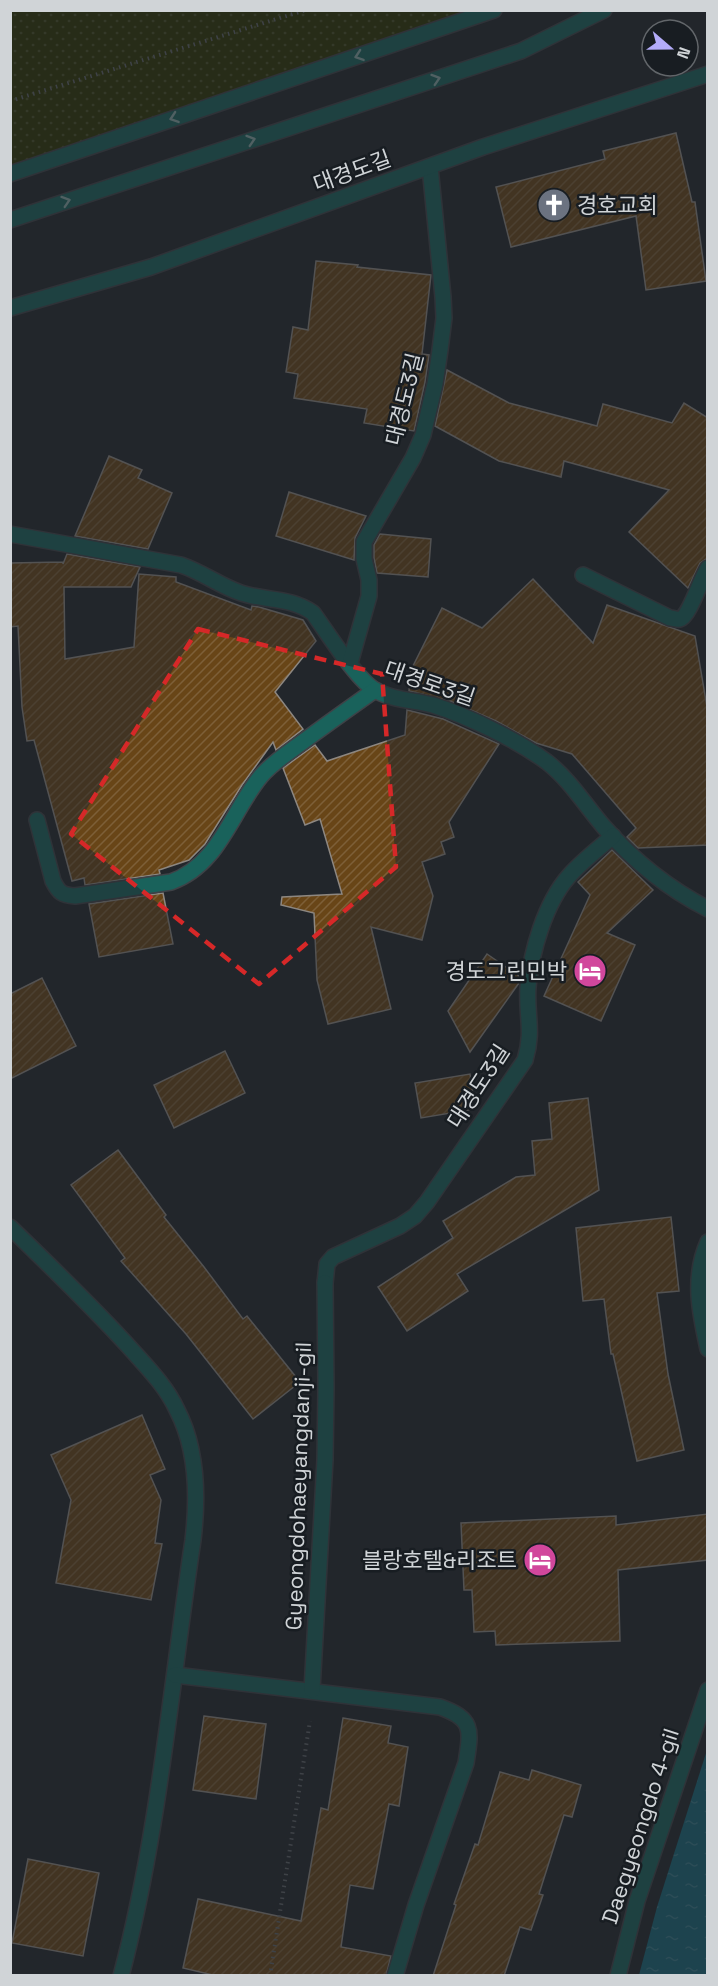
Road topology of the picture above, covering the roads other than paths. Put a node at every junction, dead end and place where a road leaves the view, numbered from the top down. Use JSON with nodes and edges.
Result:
{"nodes":[{"id":1,"x":494,"y":10,"type":"edge"},
{"id":2,"x":604,"y":10,"type":"edge"},
{"id":3,"x":708,"y":74,"type":"edge"},
{"id":4,"x":429,"y":167,"type":"junction"},
{"id":5,"x":10,"y":174,"type":"edge"},
{"id":6,"x":10,"y":220,"type":"edge"},
{"id":7,"x":10,"y":308,"type":"edge"},
{"id":8,"x":10,"y":534,"type":"edge"},
{"id":9,"x":708,"y":568,"type":"edge"},
{"id":10,"x":583,"y":575,"type":"dead end"},
{"id":11,"x":350,"y":663,"type":"junction"},
{"id":12,"x":375,"y":690,"type":"junction"},
{"id":13,"x":38,"y":820,"type":"dead end"},
{"id":14,"x":613,"y":836,"type":"junction"},
{"id":15,"x":708,"y":909,"type":"edge"},
{"id":16,"x":10,"y":1227,"type":"edge"},
{"id":17,"x":708,"y":1242,"type":"edge"},
{"id":18,"x":325,"y":1283,"type":"joint"},
{"id":19,"x":708,"y":1349,"type":"edge"},
{"id":20,"x":175,"y":1675,"type":"junction"},
{"id":21,"x":312,"y":1690,"type":"junction"},
{"id":22,"x":708,"y":1690,"type":"edge"},
{"id":23,"x":122,"y":1976,"type":"edge"},
{"id":24,"x":395,"y":1976,"type":"edge"},
{"id":25,"x":618,"y":1976,"type":"edge"}],
"edges":[{"from":1,"to":5,"type":"street","one_way":true},
{"from":6,"to":2,"type":"street","one_way":true},
{"from":3,"to":4,"type":"street","name":"대경도길"},
{"from":4,"to":7,"type":"street","name":"대경도길"},
{"from":4,"to":11,"type":"street","name":"대경도3길"},
{"from":8,"to":11,"type":"street","name":"대경로3길"},
{"from":9,"to":10,"type":"street"},
{"from":11,"to":12,"type":"street","name":"대경로3길"},
{"from":12,"to":13,"type":"street"},
{"from":12,"to":14,"type":"street","name":"대경로3길"},
{"from":14,"to":15,"type":"street","name":"대경로3길"},
{"from":14,"to":18,"type":"street","name":"대경도3길"},
{"from":16,"to":20,"type":"street"},
{"from":17,"to":19,"type":"street"},
{"from":18,"to":21,"type":"street","name":"Gyeongdohaeyangdanji-gil"},
{"from":20,"to":21,"type":"street"},
{"from":20,"to":23,"type":"street"},
{"from":21,"to":24,"type":"street"},
{"from":22,"to":25,"type":"street","name":"Daegyeongdo 4-gil"}]}
